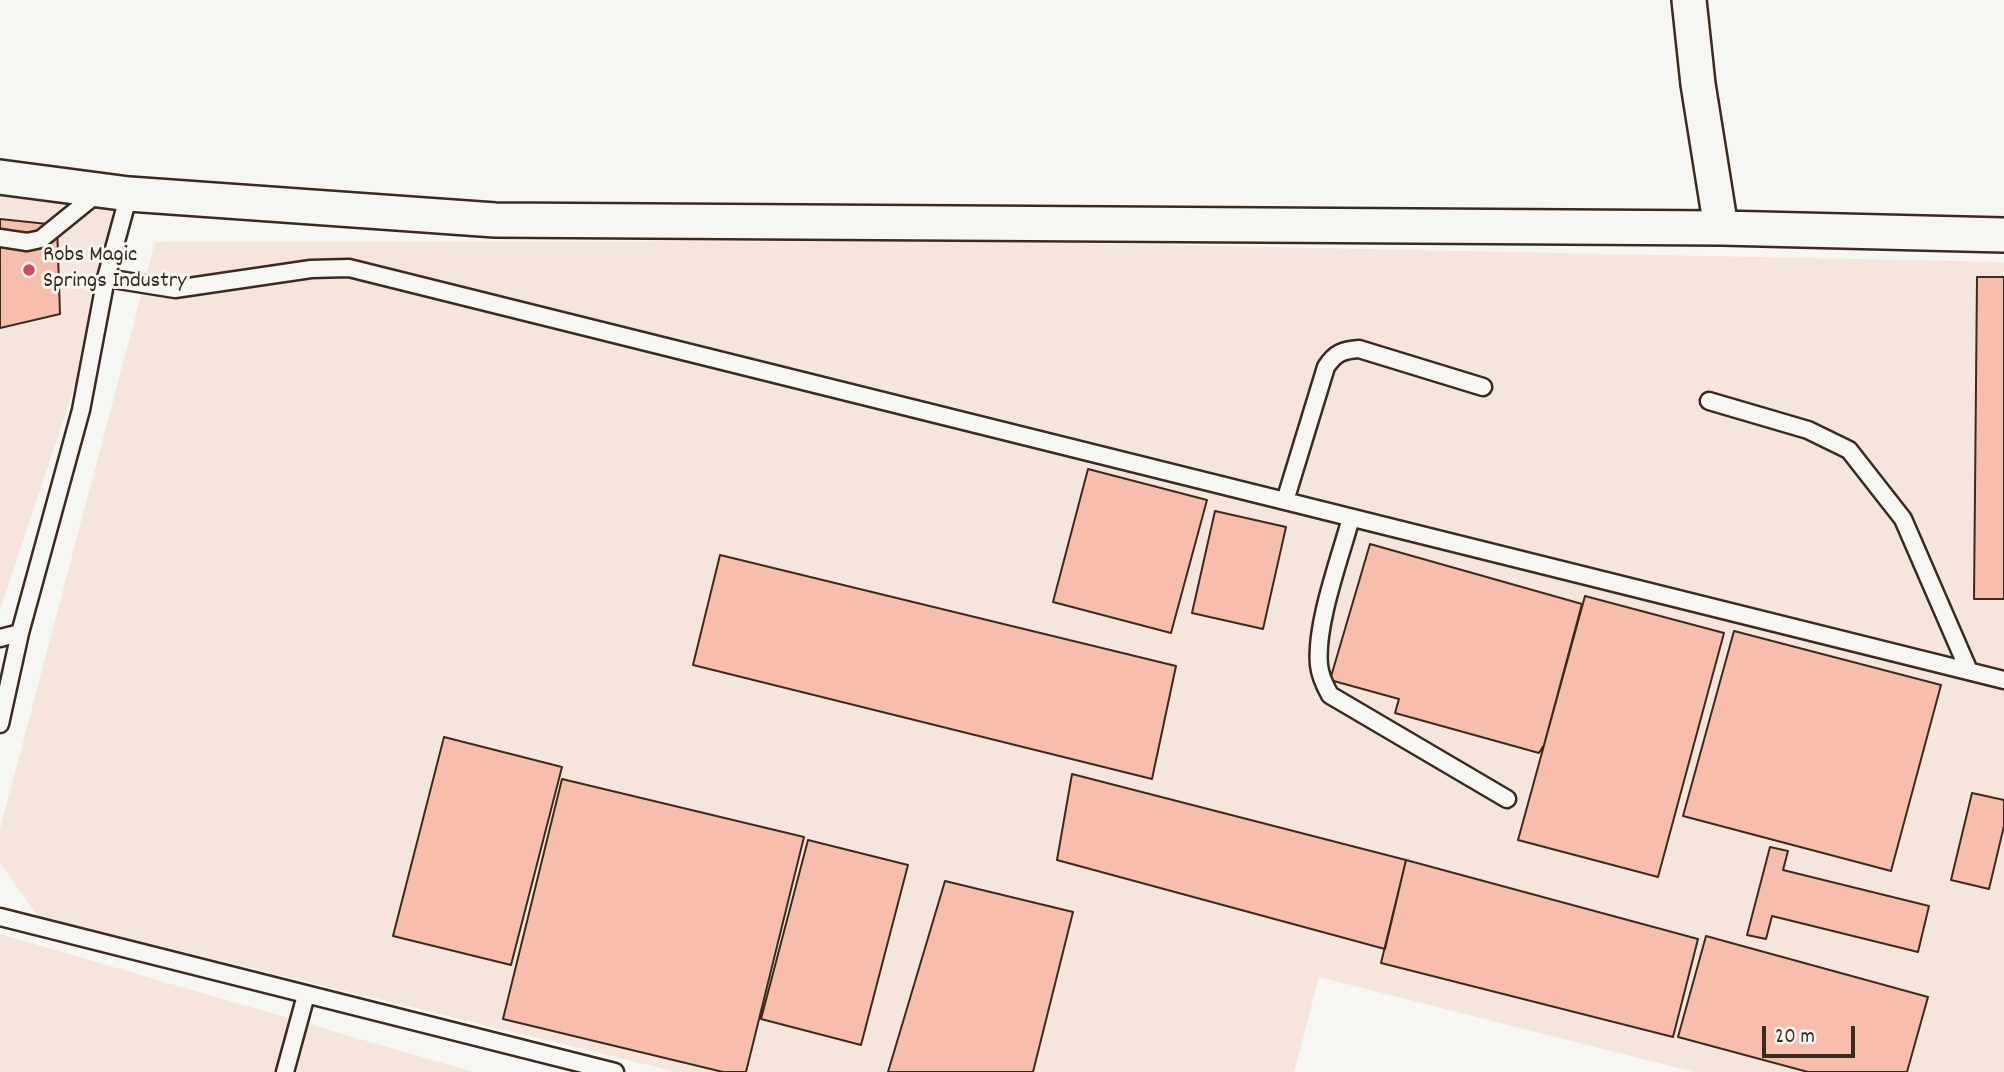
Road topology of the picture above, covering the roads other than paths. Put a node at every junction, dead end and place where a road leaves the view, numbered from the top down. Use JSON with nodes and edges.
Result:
{"nodes":[{"id":1,"x":1689,"y":0,"type":"edge"},
{"id":2,"x":0,"y":177,"type":"edge"},
{"id":3,"x":115,"y":192,"type":"junction"},
{"id":4,"x":1721,"y":228,"type":"junction"},
{"id":5,"x":2004,"y":234,"type":"edge"},
{"id":6,"x":0,"y":238,"type":"edge"},
{"id":7,"x":106,"y":278,"type":"junction"},
{"id":8,"x":1483,"y":387,"type":"dead end"},
{"id":9,"x":1709,"y":401,"type":"dead end"},
{"id":10,"x":1285,"y":501,"type":"junction"},
{"id":11,"x":1351,"y":518,"type":"junction"},
{"id":12,"x":20,"y":633,"type":"junction"},
{"id":13,"x":0,"y":638,"type":"edge"},
{"id":14,"x":1969,"y":671,"type":"junction"},
{"id":15,"x":2004,"y":680,"type":"edge"},
{"id":16,"x":0,"y":724,"type":"edge"},
{"id":17,"x":1507,"y":799,"type":"dead end"},
{"id":18,"x":0,"y":917,"type":"edge"},
{"id":19,"x":306,"y":995,"type":"junction"},
{"id":20,"x":285,"y":1072,"type":"edge"},
{"id":21,"x":615,"y":1072,"type":"edge"}],
"edges":[{"from":1,"to":4,"type":"street"},
{"from":2,"to":3,"type":"street"},
{"from":3,"to":4,"type":"street"},
{"from":3,"to":6,"type":"lane"},
{"from":3,"to":7,"type":"lane"},
{"from":4,"to":5,"type":"street"},
{"from":7,"to":10,"type":"lane"},
{"from":7,"to":12,"type":"lane"},
{"from":8,"to":10,"type":"lane"},
{"from":9,"to":14,"type":"lane"},
{"from":10,"to":11,"type":"lane"},
{"from":11,"to":14,"type":"lane"},
{"from":11,"to":17,"type":"lane"},
{"from":12,"to":13,"type":"lane"},
{"from":12,"to":16,"type":"lane"},
{"from":14,"to":15,"type":"lane"},
{"from":18,"to":19,"type":"lane"},
{"from":19,"to":20,"type":"lane"},
{"from":19,"to":21,"type":"lane"}]}
